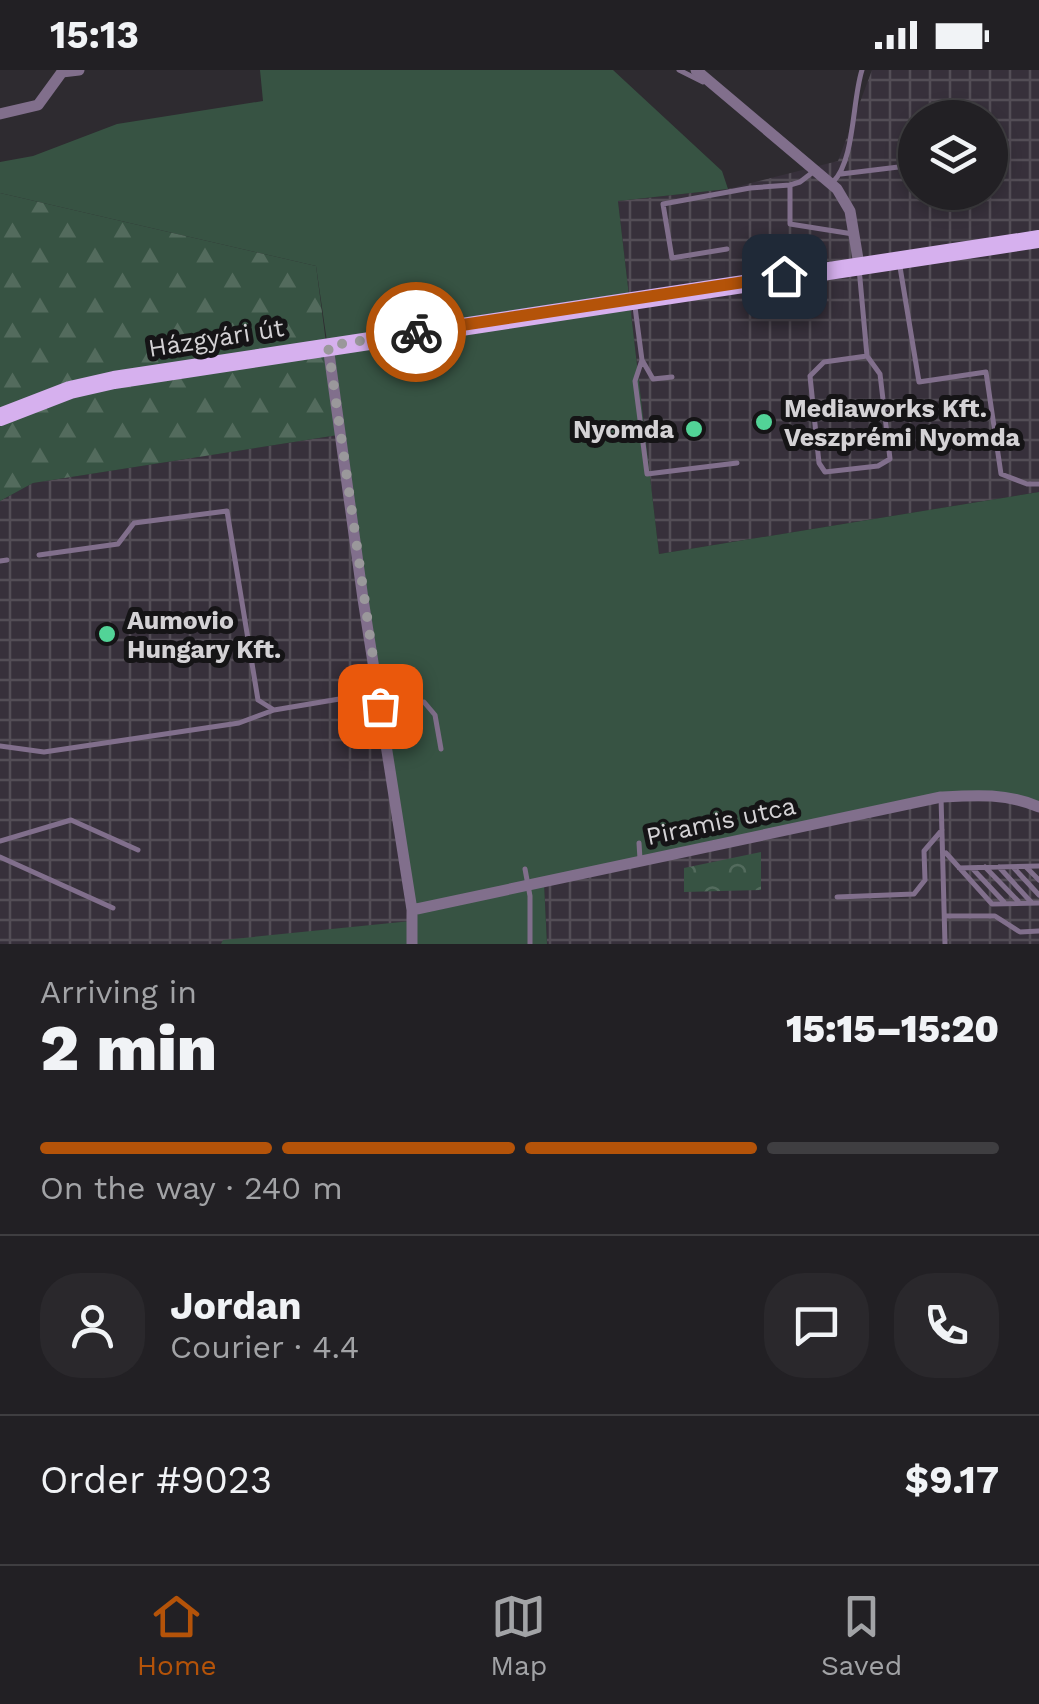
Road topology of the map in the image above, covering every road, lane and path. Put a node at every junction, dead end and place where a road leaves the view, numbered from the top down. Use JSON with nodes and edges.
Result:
{"nodes":[{"id":1,"x":80,"y":70,"type":"edge"},
{"id":2,"x":678,"y":70,"type":"edge"},
{"id":3,"x":862,"y":70,"type":"edge"},
{"id":4,"x":703,"y":72,"type":"edge"},
{"id":5,"x":724,"y":93,"type":"junction"},
{"id":6,"x":0,"y":114,"type":"edge"},
{"id":7,"x":898,"y":167,"type":"edge"},
{"id":8,"x":815,"y":170,"type":"junction"},
{"id":9,"x":841,"y":174,"type":"junction"},
{"id":10,"x":831,"y":184,"type":"junction"},
{"id":11,"x":790,"y":185,"type":"junction"},
{"id":12,"x":855,"y":235,"type":"junction"},
{"id":13,"x":1039,"y":239,"type":"edge"},
{"id":14,"x":727,"y":250,"type":"dead end"},
{"id":15,"x":899,"y":259,"type":"junction"},
{"id":16,"x":859,"y":264,"type":"junction"},
{"id":17,"x":634,"y":299,"type":"junction"},
{"id":18,"x":328,"y":346,"type":"junction"},
{"id":19,"x":868,"y":356,"type":"junction"},
{"id":20,"x":642,"y":360,"type":"junction"},
{"id":21,"x":672,"y":377,"type":"dead end"},
{"id":22,"x":0,"y":417,"type":"edge"},
{"id":23,"x":737,"y":463,"type":"dead end"},
{"id":24,"x":1039,"y":484,"type":"edge"},
{"id":25,"x":39,"y":555,"type":"dead end"},
{"id":26,"x":379,"y":699,"type":"junction"},
{"id":27,"x":274,"y":710,"type":"junction"},
{"id":28,"x":0,"y":746,"type":"edge"},
{"id":29,"x":441,"y":749,"type":"dead end"},
{"id":30,"x":942,"y":797,"type":"junction"},
{"id":31,"x":1039,"y":807,"type":"edge"},
{"id":32,"x":942,"y":830,"type":"junction"},
{"id":33,"x":0,"y":841,"type":"edge"},
{"id":34,"x":639,"y":843,"type":"dead end"},
{"id":35,"x":138,"y":850,"type":"dead end"},
{"id":36,"x":944,"y":851,"type":"junction"},
{"id":37,"x":0,"y":857,"type":"edge"},
{"id":38,"x":640,"y":862,"type":"junction"},
{"id":39,"x":1026,"y":866,"type":"junction"},
{"id":40,"x":1039,"y":866,"type":"edge"},
{"id":41,"x":999,"y":867,"type":"junction"},
{"id":42,"x":1013,"y":867,"type":"junction"},
{"id":43,"x":525,"y":868,"type":"dead end"},
{"id":44,"x":960,"y":868,"type":"junction"},
{"id":45,"x":972,"y":868,"type":"junction"},
{"id":46,"x":985,"y":868,"type":"junction"},
{"id":47,"x":1039,"y":880,"type":"edge"},
{"id":48,"x":529,"y":886,"type":"junction"},
{"id":49,"x":838,"y":897,"type":"dead end"},
{"id":50,"x":1037,"y":900,"type":"edge"},
{"id":51,"x":1020,"y":903,"type":"junction"},
{"id":52,"x":1005,"y":904,"type":"junction"},
{"id":53,"x":112,"y":908,"type":"dead end"},
{"id":54,"x":412,"y":910,"type":"junction"},
{"id":55,"x":946,"y":916,"type":"junction"},
{"id":56,"x":1039,"y":932,"type":"edge"},
{"id":57,"x":412,"y":944,"type":"edge"},
{"id":58,"x":530,"y":944,"type":"edge"},
{"id":59,"x":946,"y":944,"type":"edge"}],
"edges":[{"from":1,"to":6,"type":"street"},
{"from":2,"to":5,"type":"lane"},
{"from":3,"to":9,"type":"lane"},
{"from":4,"to":5,"type":"street"},
{"from":5,"to":8,"type":"street"},
{"from":7,"to":9,"type":"lane"},
{"from":8,"to":10,"type":"street"},
{"from":8,"to":11,"type":"lane"},
{"from":9,"to":10,"type":"lane"},
{"from":10,"to":12,"type":"street"},
{"from":11,"to":12,"type":"lane"},
{"from":11,"to":14,"type":"lane"},
{"from":12,"to":16,"type":"street"},
{"from":13,"to":15,"type":"main road","name":"Házgyári út"},
{"from":15,"to":16,"type":"main road","name":"Házgyári út"},
{"from":15,"to":24,"type":"lane"},
{"from":16,"to":17,"type":"main road","name":"Házgyári út"},
{"from":16,"to":19,"type":"lane"},
{"from":17,"to":18,"type":"main road","name":"Házgyári út"},
{"from":17,"to":20,"type":"lane"},
{"from":18,"to":22,"type":"main road","name":"Házgyári út"},
{"from":18,"to":26,"type":"street"},
{"from":19,"to":19,"type":"lane"},
{"from":20,"to":21,"type":"lane"},
{"from":20,"to":23,"type":"lane"},
{"from":25,"to":27,"type":"lane"},
{"from":26,"to":27,"type":"lane"},
{"from":26,"to":29,"type":"lane"},
{"from":26,"to":54,"type":"street"},
{"from":27,"to":28,"type":"lane"},
{"from":30,"to":31,"type":"street","name":"Piramis utca"},
{"from":30,"to":32,"type":"lane"},
{"from":30,"to":38,"type":"street","name":"Piramis utca"},
{"from":32,"to":36,"type":"lane"},
{"from":32,"to":49,"type":"lane"},
{"from":33,"to":35,"type":"lane"},
{"from":34,"to":38,"type":"lane"},
{"from":36,"to":44,"type":"lane"},
{"from":36,"to":55,"type":"lane"},
{"from":37,"to":53,"type":"lane"},
{"from":38,"to":48,"type":"street","name":"Piramis utca"},
{"from":39,"to":40,"type":"lane"},
{"from":39,"to":42,"type":"lane"},
{"from":39,"to":47,"type":"lane"},
{"from":41,"to":42,"type":"lane"},
{"from":41,"to":46,"type":"lane"},
{"from":41,"to":50,"type":"lane"},
{"from":42,"to":50,"type":"lane"},
{"from":43,"to":48,"type":"lane"},
{"from":44,"to":45,"type":"lane"},
{"from":44,"to":52,"type":"lane"},
{"from":45,"to":46,"type":"lane"},
{"from":45,"to":52,"type":"lane"},
{"from":46,"to":51,"type":"lane"},
{"from":48,"to":54,"type":"street","name":"Piramis utca"},
{"from":48,"to":58,"type":"lane"},
{"from":50,"to":51,"type":"lane"},
{"from":51,"to":52,"type":"lane"},
{"from":54,"to":57,"type":"street"},
{"from":55,"to":56,"type":"lane"},
{"from":55,"to":59,"type":"lane"}]}
